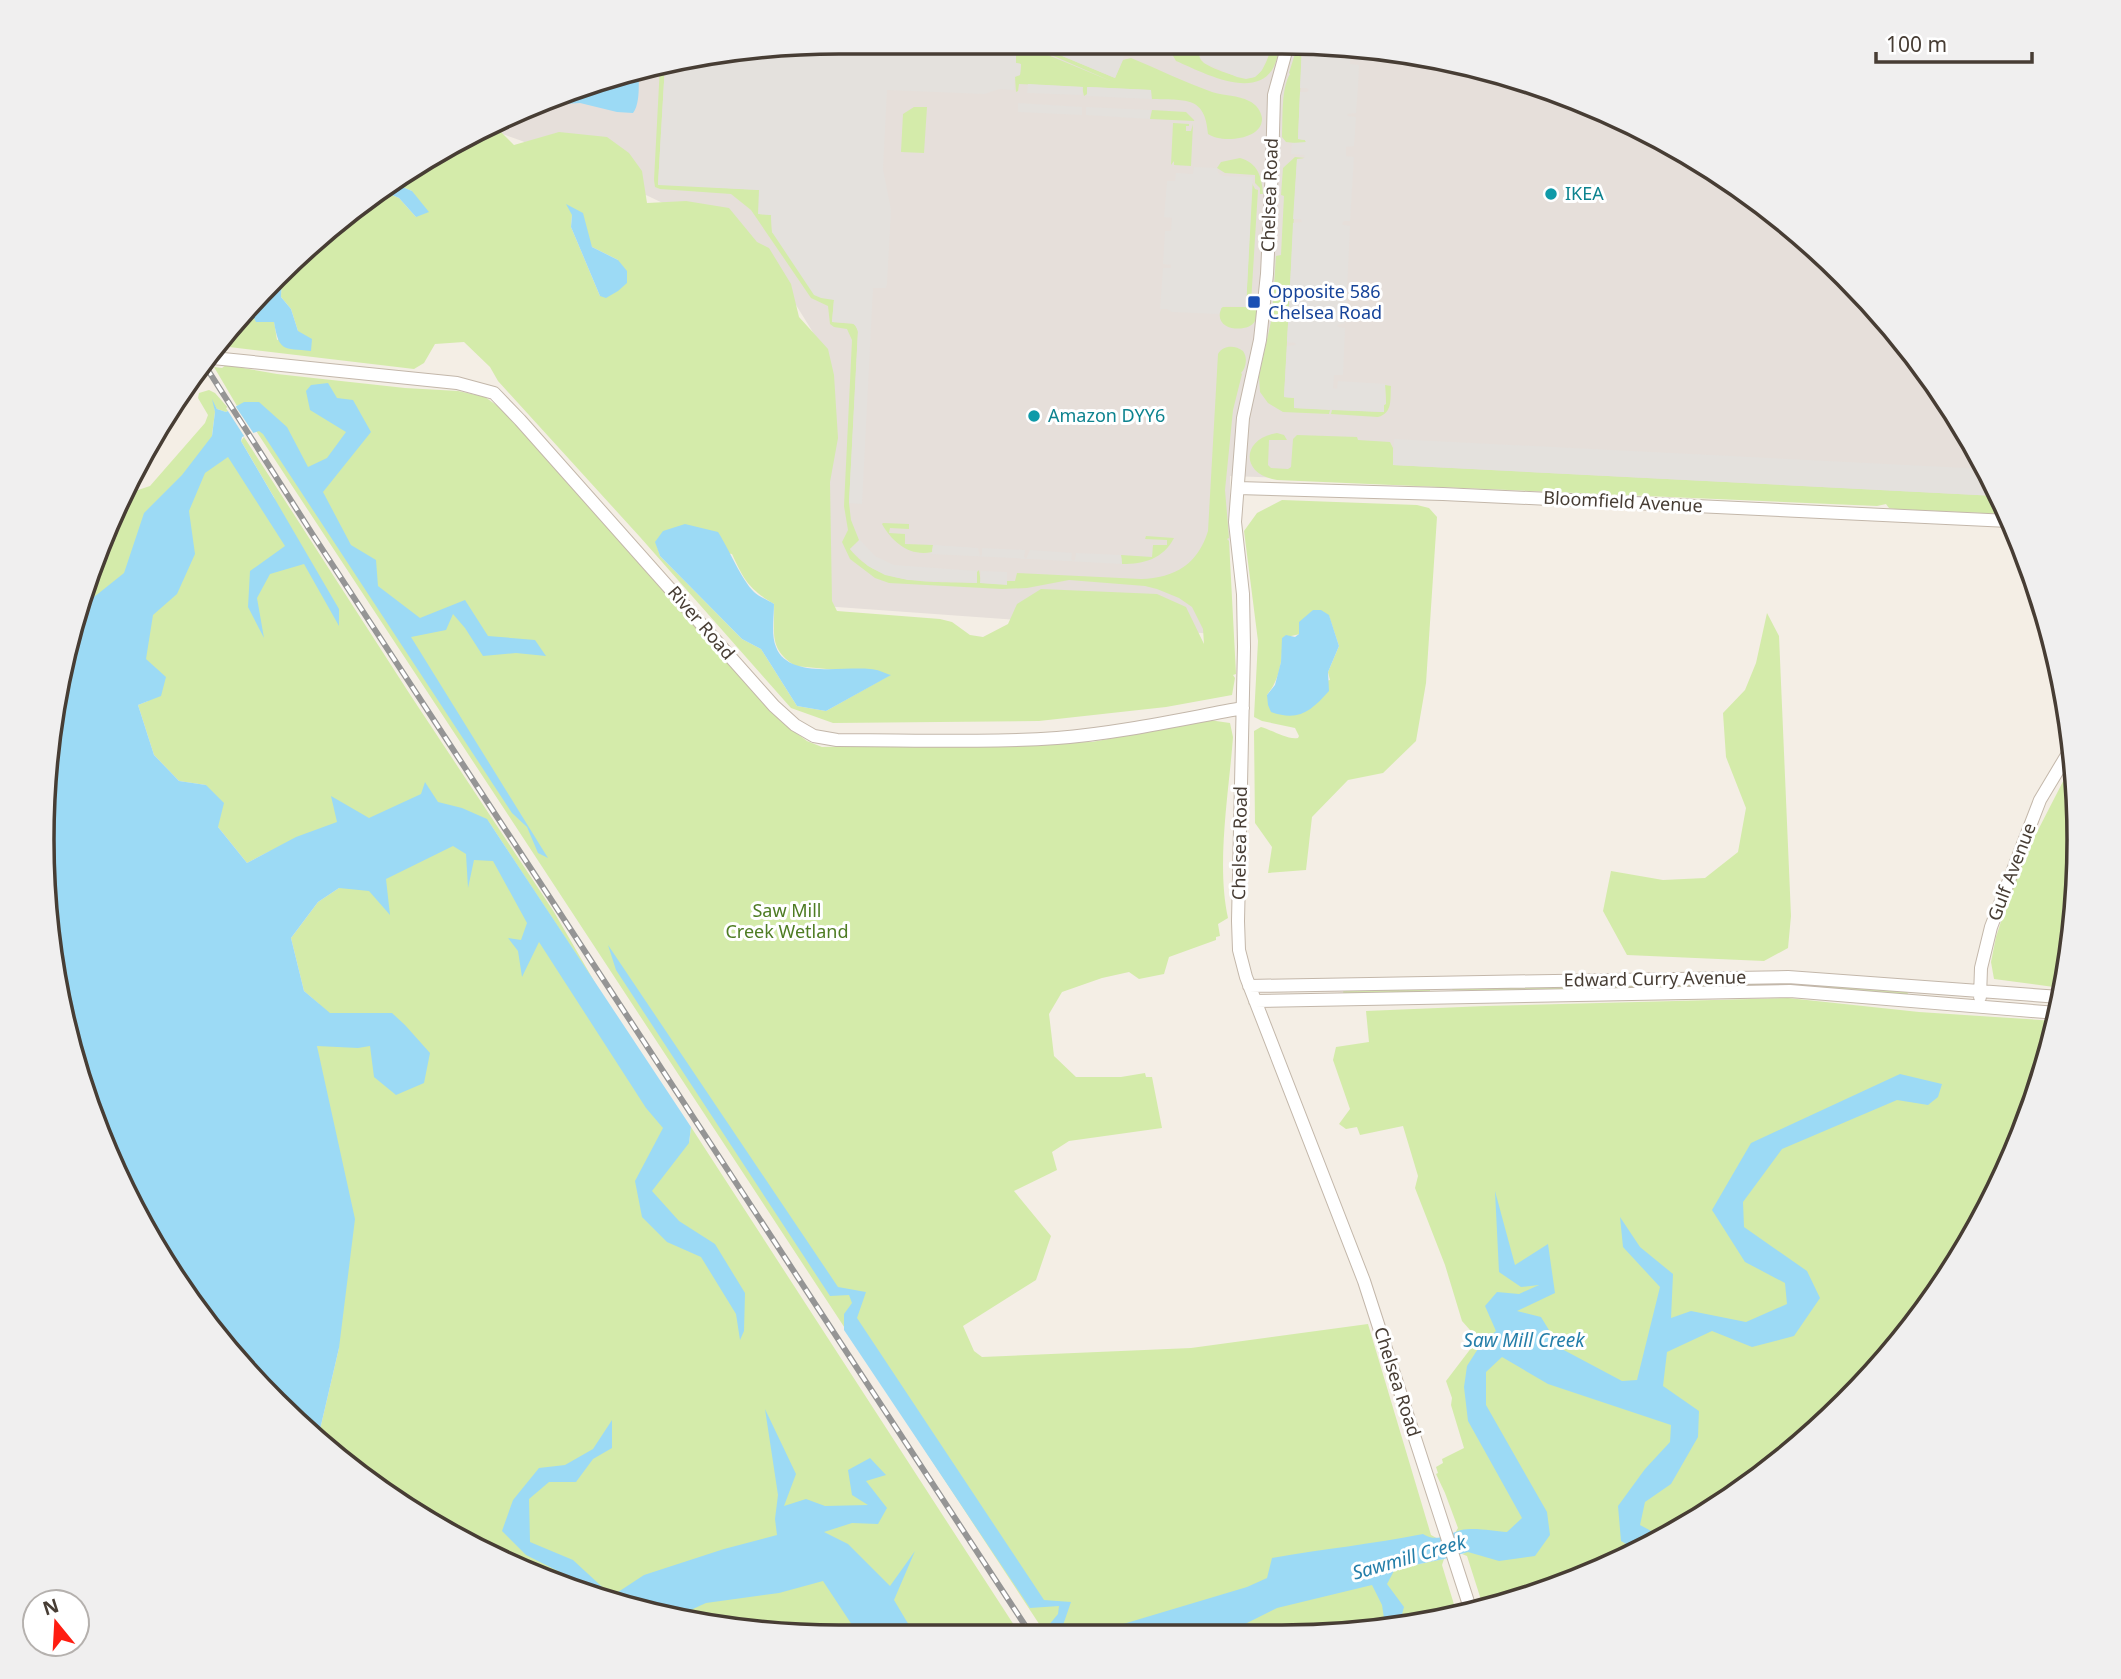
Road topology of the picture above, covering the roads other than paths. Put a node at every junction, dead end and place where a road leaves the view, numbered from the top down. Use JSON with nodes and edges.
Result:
{"nodes":[{"id":1,"x":1285,"y":54,"type":"edge"},
{"id":2,"x":219,"y":359,"type":"edge"},
{"id":3,"x":1238,"y":488,"type":"junction"},
{"id":4,"x":1999,"y":521,"type":"edge"},
{"id":5,"x":1243,"y":708,"type":"junction"},
{"id":6,"x":2062,"y":762,"type":"edge"},
{"id":7,"x":1440,"y":983,"type":"junction"},
{"id":8,"x":1249,"y":986,"type":"junction"},
{"id":9,"x":1980,"y":991,"type":"junction"},
{"id":10,"x":2051,"y":996,"type":"edge"},
{"id":11,"x":1440,"y":998,"type":"junction"},
{"id":12,"x":1255,"y":1001,"type":"junction"},
{"id":13,"x":1980,"y":1008,"type":"junction"},
{"id":14,"x":2047,"y":1012,"type":"edge"},
{"id":15,"x":1468,"y":1602,"type":"edge"}],
"edges":[{"from":1,"to":3,"type":"street","name":"Chelsea Road"},
{"from":2,"to":5,"type":"street","name":"River Road"},
{"from":3,"to":4,"type":"street","name":"Bloomfield Avenue"},
{"from":3,"to":5,"type":"street","name":"Chelsea Road"},
{"from":5,"to":8,"type":"street","name":"Chelsea Road"},
{"from":6,"to":9,"type":"street","name":"Gulf Avenue"},
{"from":7,"to":8,"type":"street","name":"Edward Curry Avenue"},
{"from":7,"to":9,"type":"street","name":"Edward Curry Avenue"},
{"from":7,"to":11,"type":"street"},
{"from":8,"to":12,"type":"street","name":"Chelsea Road"},
{"from":9,"to":10,"type":"street","name":"Edward Curry Avenue"},
{"from":9,"to":13,"type":"street","name":"Gulf Avenue"},
{"from":11,"to":12,"type":"street","name":"Edward Curry Avenue"},
{"from":11,"to":13,"type":"street","name":"Edward Curry Avenue"},
{"from":12,"to":15,"type":"street","name":"Chelsea Road"},
{"from":13,"to":14,"type":"street","name":"Edward Curry Avenue"}]}
